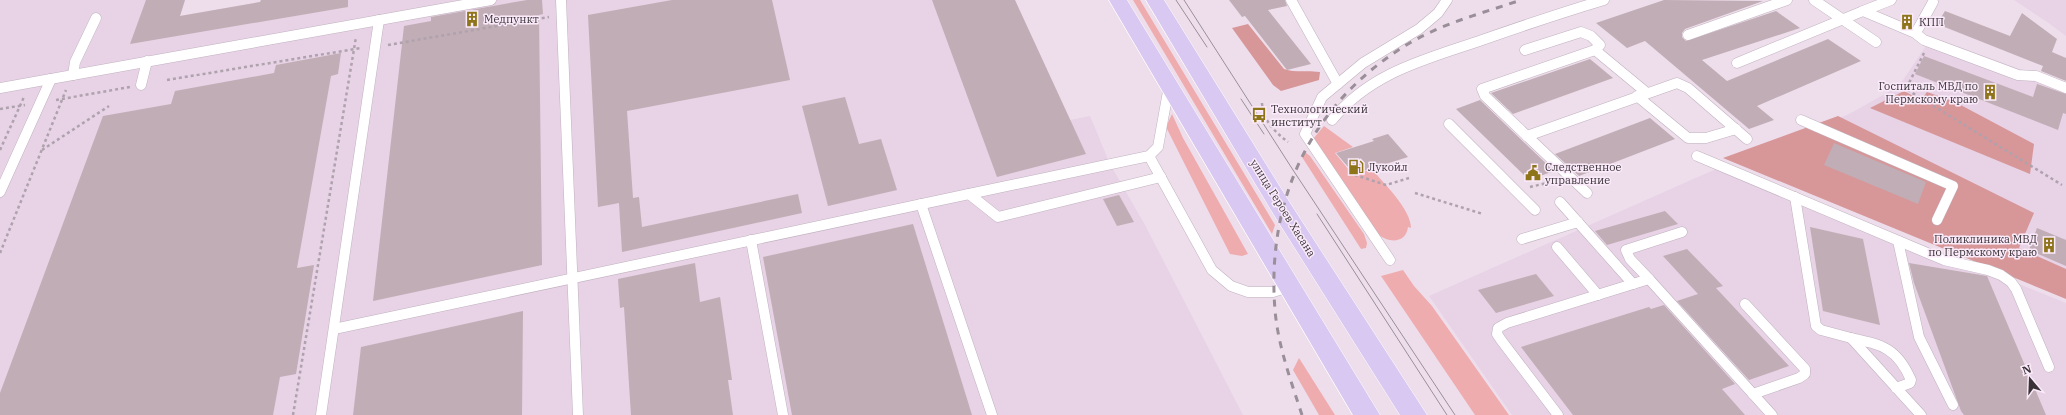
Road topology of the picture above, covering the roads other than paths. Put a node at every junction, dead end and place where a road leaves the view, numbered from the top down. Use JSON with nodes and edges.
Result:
{"nodes":[{"id":1,"x":491,"y":0,"type":"edge"},
{"id":2,"x":561,"y":0,"type":"edge"},
{"id":3,"x":1118,"y":0,"type":"edge"},
{"id":4,"x":1155,"y":0,"type":"edge"},
{"id":5,"x":1291,"y":0,"type":"edge"},
{"id":6,"x":1447,"y":0,"type":"edge"},
{"id":7,"x":1604,"y":0,"type":"edge"},
{"id":8,"x":1787,"y":0,"type":"edge"},
{"id":9,"x":1814,"y":0,"type":"edge"},
{"id":10,"x":1891,"y":0,"type":"edge"},
{"id":11,"x":1933,"y":2,"type":"dead end"},
{"id":12,"x":1863,"y":11,"type":"junction"},
{"id":13,"x":96,"y":18,"type":"dead end"},
{"id":14,"x":379,"y":20,"type":"junction"},
{"id":15,"x":1843,"y":20,"type":"junction"},
{"id":16,"x":1918,"y":29,"type":"dead end"},
{"id":17,"x":1688,"y":35,"type":"dead end"},
{"id":18,"x":1876,"y":42,"type":"dead end"},
{"id":19,"x":1525,"y":50,"type":"dead end"},
{"id":20,"x":1595,"y":50,"type":"junction"},
{"id":21,"x":147,"y":61,"type":"junction"},
{"id":22,"x":1737,"y":63,"type":"dead end"},
{"id":23,"x":73,"y":75,"type":"junction"},
{"id":24,"x":51,"y":79,"type":"junction"},
{"id":25,"x":1170,"y":84,"type":"junction"},
{"id":26,"x":1338,"y":84,"type":"junction"},
{"id":27,"x":141,"y":85,"type":"road end"},
{"id":28,"x":0,"y":88,"type":"edge"},
{"id":29,"x":2066,"y":88,"type":"edge"},
{"id":30,"x":1647,"y":93,"type":"junction"},
{"id":31,"x":1637,"y":96,"type":"junction"},
{"id":32,"x":1332,"y":120,"type":"dead end"},
{"id":33,"x":1801,"y":120,"type":"dead end"},
{"id":34,"x":1449,"y":124,"type":"dead end"},
{"id":35,"x":1736,"y":129,"type":"junction"},
{"id":36,"x":1527,"y":136,"type":"junction"},
{"id":37,"x":1748,"y":138,"type":"dead end"},
{"id":38,"x":1149,"y":156,"type":"junction"},
{"id":39,"x":1697,"y":156,"type":"dead end"},
{"id":40,"x":1161,"y":177,"type":"junction"},
{"id":41,"x":0,"y":192,"type":"edge"},
{"id":42,"x":1587,"y":193,"type":"dead end"},
{"id":43,"x":969,"y":194,"type":"junction"},
{"id":44,"x":1795,"y":197,"type":"junction"},
{"id":45,"x":1560,"y":202,"type":"dead end"},
{"id":46,"x":921,"y":204,"type":"junction"},
{"id":47,"x":1535,"y":210,"type":"dead end"},
{"id":48,"x":1936,"y":220,"type":"dead end"},
{"id":49,"x":1578,"y":222,"type":"junction"},
{"id":50,"x":1682,"y":232,"type":"dead end"},
{"id":51,"x":1522,"y":239,"type":"dead end"},
{"id":52,"x":751,"y":240,"type":"junction"},
{"id":53,"x":1898,"y":241,"type":"junction"},
{"id":54,"x":1557,"y":247,"type":"dead end"},
{"id":55,"x":1390,"y":260,"type":"dead end"},
{"id":56,"x":574,"y":278,"type":"junction"},
{"id":57,"x":1649,"y":279,"type":"junction"},
{"id":58,"x":1633,"y":284,"type":"junction"},
{"id":59,"x":1289,"y":287,"type":"junction"},
{"id":60,"x":1598,"y":295,"type":"junction"},
{"id":61,"x":1745,"y":304,"type":"dead end"},
{"id":62,"x":334,"y":329,"type":"junction"},
{"id":63,"x":1851,"y":338,"type":"junction"},
{"id":64,"x":2050,"y":366,"type":"dead end"},
{"id":65,"x":1896,"y":388,"type":"junction"},
{"id":66,"x":1753,"y":394,"type":"junction"},
{"id":67,"x":1953,"y":405,"type":"dead end"},
{"id":68,"x":321,"y":415,"type":"edge"},
{"id":69,"x":578,"y":415,"type":"edge"},
{"id":70,"x":783,"y":415,"type":"edge"},
{"id":71,"x":992,"y":415,"type":"edge"},
{"id":72,"x":1367,"y":415,"type":"edge"},
{"id":73,"x":1414,"y":415,"type":"edge"},
{"id":74,"x":1558,"y":415,"type":"edge"},
{"id":75,"x":1772,"y":415,"type":"edge"},
{"id":76,"x":1921,"y":415,"type":"edge"}],
"edges":[{"from":1,"to":14,"type":"lane"},
{"from":2,"to":56,"type":"lane"},
{"from":3,"to":25,"type":"main road"},
{"from":4,"to":73,"type":"main road","name":"улица Героев Хасана"},
{"from":5,"to":26,"type":"lane"},
{"from":6,"to":26,"type":"lane"},
{"from":7,"to":32,"type":"lane"},
{"from":8,"to":17,"type":"lane"},
{"from":9,"to":15,"type":"lane"},
{"from":10,"to":12,"type":"lane"},
{"from":11,"to":16,"type":"lane"},
{"from":12,"to":15,"type":"lane"},
{"from":12,"to":29,"type":"lane"},
{"from":13,"to":23,"type":"lane"},
{"from":14,"to":21,"type":"lane"},
{"from":14,"to":62,"type":"lane"},
{"from":15,"to":18,"type":"lane"},
{"from":15,"to":22,"type":"lane"},
{"from":19,"to":20,"type":"lane"},
{"from":20,"to":30,"type":"lane"},
{"from":20,"to":36,"type":"lane"},
{"from":21,"to":23,"type":"lane"},
{"from":21,"to":27,"type":"lane"},
{"from":23,"to":24,"type":"lane"},
{"from":24,"to":28,"type":"lane"},
{"from":24,"to":41,"type":"lane"},
{"from":25,"to":38,"type":"lane"},
{"from":25,"to":59,"type":"main road"},
{"from":26,"to":55,"type":"lane"},
{"from":30,"to":31,"type":"lane"},
{"from":30,"to":35,"type":"lane"},
{"from":31,"to":35,"type":"lane"},
{"from":31,"to":36,"type":"lane"},
{"from":33,"to":48,"type":"lane"},
{"from":34,"to":47,"type":"lane"},
{"from":35,"to":37,"type":"lane"},
{"from":36,"to":42,"type":"lane"},
{"from":38,"to":40,"type":"lane"},
{"from":38,"to":43,"type":"lane"},
{"from":39,"to":44,"type":"lane"},
{"from":40,"to":43,"type":"lane"},
{"from":40,"to":59,"type":"lane"},
{"from":43,"to":46,"type":"lane"},
{"from":44,"to":53,"type":"lane"},
{"from":44,"to":63,"type":"lane"},
{"from":45,"to":49,"type":"lane"},
{"from":46,"to":52,"type":"lane"},
{"from":46,"to":71,"type":"lane"},
{"from":49,"to":51,"type":"lane"},
{"from":49,"to":58,"type":"lane"},
{"from":50,"to":57,"type":"lane"},
{"from":52,"to":56,"type":"lane"},
{"from":52,"to":70,"type":"lane"},
{"from":53,"to":64,"type":"lane"},
{"from":53,"to":67,"type":"lane"},
{"from":54,"to":60,"type":"lane"},
{"from":56,"to":62,"type":"lane"},
{"from":56,"to":69,"type":"lane"},
{"from":57,"to":58,"type":"lane"},
{"from":57,"to":66,"type":"lane"},
{"from":58,"to":60,"type":"lane"},
{"from":59,"to":72,"type":"main road"},
{"from":60,"to":74,"type":"lane"},
{"from":61,"to":66,"type":"lane"},
{"from":62,"to":68,"type":"lane"},
{"from":63,"to":65,"type":"lane"},
{"from":63,"to":65,"type":"lane"},
{"from":65,"to":76,"type":"lane"},
{"from":66,"to":75,"type":"lane"}]}
